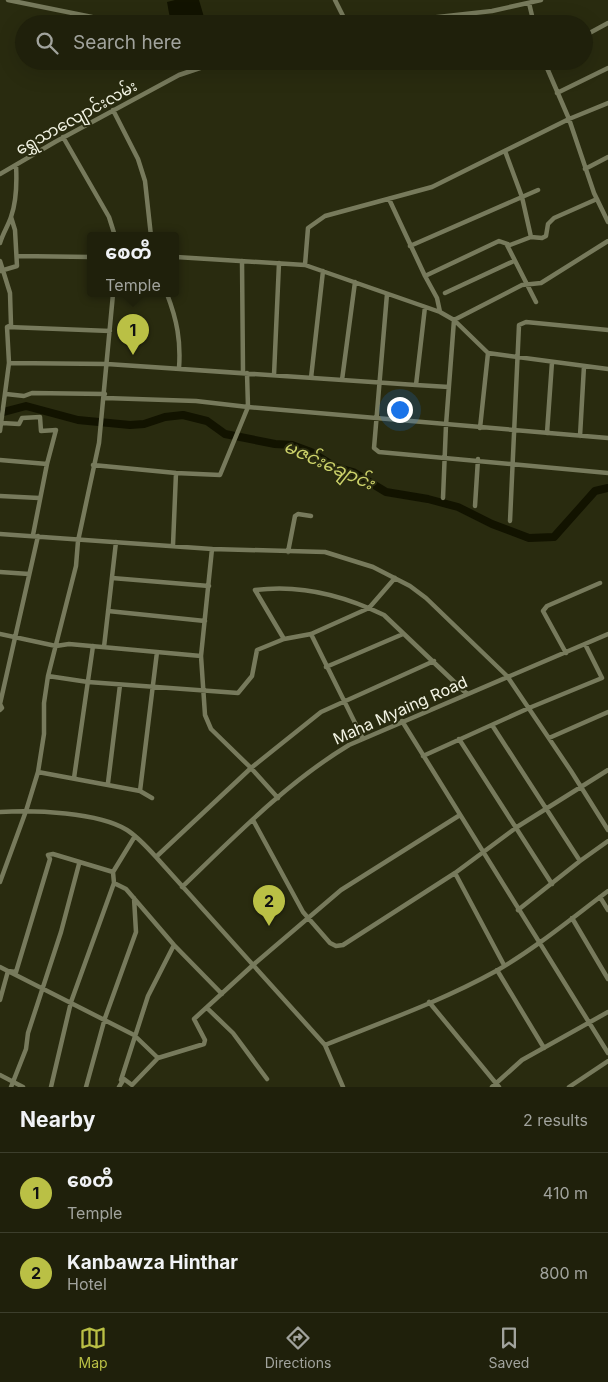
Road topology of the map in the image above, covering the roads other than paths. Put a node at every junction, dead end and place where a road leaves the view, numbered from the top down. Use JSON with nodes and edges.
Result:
{"nodes":[{"id":1,"x":8,"y":0,"type":"edge"},
{"id":2,"x":335,"y":0,"type":"edge"},
{"id":3,"x":541,"y":0,"type":"edge"},
{"id":4,"x":33,"y":3,"type":"edge"},
{"id":5,"x":529,"y":3,"type":"junction"},
{"id":6,"x":84,"y":15,"type":"edge"},
{"id":7,"x":342,"y":15,"type":"edge"},
{"id":8,"x":456,"y":15,"type":"edge"},
{"id":9,"x":532,"y":15,"type":"edge"},
{"id":10,"x":608,"y":23,"type":"edge"},
{"id":11,"x":593,"y":31,"type":"edge"},
{"id":12,"x":608,"y":68,"type":"edge"},
{"id":13,"x":194,"y":70,"type":"edge"},
{"id":14,"x":548,"y":70,"type":"edge"},
{"id":15,"x":557,"y":93,"type":"junction"},
{"id":16,"x":608,"y":103,"type":"edge"},
{"id":17,"x":113,"y":110,"type":"junction"},
{"id":18,"x":569,"y":119,"type":"junction"},
{"id":19,"x":63,"y":137,"type":"junction"},
{"id":20,"x":505,"y":151,"type":"junction"},
{"id":21,"x":608,"y":157,"type":"edge"},
{"id":22,"x":16,"y":165,"type":"junction"},
{"id":23,"x":585,"y":169,"type":"junction"},
{"id":24,"x":0,"y":173,"type":"edge"},
{"id":25,"x":538,"y":190,"type":"dead end"},
{"id":26,"x":522,"y":197,"type":"junction"},
{"id":27,"x":389,"y":199,"type":"junction"},
{"id":28,"x":597,"y":199,"type":"junction"},
{"id":29,"x":606,"y":214,"type":"edge"},
{"id":30,"x":11,"y":217,"type":"junction"},
{"id":31,"x":608,"y":222,"type":"edge"},
{"id":32,"x":114,"y":232,"type":"edge"},
{"id":33,"x":151,"y":232,"type":"edge"},
{"id":34,"x":532,"y":237,"type":"junction"},
{"id":35,"x":608,"y":241,"type":"edge"},
{"id":36,"x":0,"y":243,"type":"edge"},
{"id":37,"x":507,"y":245,"type":"junction"},
{"id":38,"x":410,"y":246,"type":"junction"},
{"id":39,"x":18,"y":256,"type":"junction"},
{"id":40,"x":87,"y":257,"type":"edge"},
{"id":41,"x":179,"y":257,"type":"edge"},
{"id":42,"x":242,"y":261,"type":"junction"},
{"id":43,"x":514,"y":261,"type":"junction"},
{"id":44,"x":0,"y":262,"type":"edge"},
{"id":45,"x":279,"y":263,"type":"junction"},
{"id":46,"x":305,"y":265,"type":"junction"},
{"id":47,"x":2,"y":270,"type":"edge"},
{"id":48,"x":323,"y":271,"type":"junction"},
{"id":49,"x":425,"y":276,"type":"junction"},
{"id":50,"x":355,"y":282,"type":"junction"},
{"id":51,"x":526,"y":285,"type":"junction"},
{"id":52,"x":445,"y":293,"type":"dead end"},
{"id":53,"x":387,"y":294,"type":"junction"},
{"id":54,"x":113,"y":297,"type":"edge"},
{"id":55,"x":168,"y":297,"type":"edge"},
{"id":56,"x":536,"y":302,"type":"dead end"},
{"id":57,"x":425,"y":307,"type":"junction"},
{"id":58,"x":440,"y":312,"type":"junction"},
{"id":59,"x":454,"y":320,"type":"junction"},
{"id":60,"x":7,"y":327,"type":"junction"},
{"id":61,"x":608,"y":330,"type":"edge"},
{"id":62,"x":110,"y":331,"type":"junction"},
{"id":63,"x":488,"y":353,"type":"junction"},
{"id":64,"x":517,"y":357,"type":"junction"},
{"id":65,"x":552,"y":362,"type":"junction"},
{"id":66,"x":9,"y":363,"type":"junction"},
{"id":67,"x":107,"y":364,"type":"junction"},
{"id":68,"x":584,"y":366,"type":"junction"},
{"id":69,"x":179,"y":368,"type":"junction"},
{"id":70,"x":608,"y":369,"type":"edge"},
{"id":71,"x":245,"y":372,"type":"junction"},
{"id":72,"x":274,"y":375,"type":"junction"},
{"id":73,"x":311,"y":378,"type":"junction"},
{"id":74,"x":342,"y":380,"type":"junction"},
{"id":75,"x":379,"y":382,"type":"junction"},
{"id":76,"x":416,"y":385,"type":"junction"},
{"id":77,"x":449,"y":387,"type":"junction"},
{"id":78,"x":6,"y":394,"type":"junction"},
{"id":79,"x":105,"y":396,"type":"junction"},
{"id":80,"x":248,"y":407,"type":"junction"},
{"id":81,"x":378,"y":419,"type":"junction"},
{"id":82,"x":3,"y":422,"type":"junction"},
{"id":83,"x":446,"y":425,"type":"junction"},
{"id":84,"x":480,"y":428,"type":"junction"},
{"id":85,"x":513,"y":430,"type":"junction"},
{"id":86,"x":0,"y":431,"type":"edge"},
{"id":87,"x":547,"y":433,"type":"junction"},
{"id":88,"x":580,"y":436,"type":"junction"},
{"id":89,"x":608,"y":438,"type":"edge"},
{"id":90,"x":445,"y":457,"type":"junction"},
{"id":91,"x":478,"y":459,"type":"junction"},
{"id":92,"x":0,"y":460,"type":"edge"},
{"id":93,"x":511,"y":462,"type":"junction"},
{"id":94,"x":47,"y":464,"type":"junction"},
{"id":95,"x":94,"y":465,"type":"junction"},
{"id":96,"x":608,"y":472,"type":"edge"},
{"id":97,"x":176,"y":473,"type":"junction"},
{"id":98,"x":0,"y":496,"type":"edge"},
{"id":99,"x":39,"y":498,"type":"junction"},
{"id":100,"x":443,"y":498,"type":"dead end"},
{"id":101,"x":474,"y":506,"type":"dead end"},
{"id":102,"x":311,"y":516,"type":"dead end"},
{"id":103,"x":510,"y":521,"type":"dead end"},
{"id":104,"x":0,"y":534,"type":"edge"},
{"id":105,"x":36,"y":536,"type":"junction"},
{"id":106,"x":78,"y":540,"type":"junction"},
{"id":107,"x":116,"y":542,"type":"junction"},
{"id":108,"x":173,"y":545,"type":"junction"},
{"id":109,"x":212,"y":549,"type":"junction"},
{"id":110,"x":288,"y":552,"type":"junction"},
{"id":111,"x":0,"y":572,"type":"edge"},
{"id":112,"x":29,"y":574,"type":"junction"},
{"id":113,"x":112,"y":578,"type":"junction"},
{"id":114,"x":395,"y":578,"type":"junction"},
{"id":115,"x":600,"y":583,"type":"dead end"},
{"id":116,"x":208,"y":586,"type":"junction"},
{"id":117,"x":369,"y":608,"type":"junction"},
{"id":118,"x":108,"y":611,"type":"junction"},
{"id":119,"x":205,"y":621,"type":"junction"},
{"id":120,"x":0,"y":634,"type":"edge"},
{"id":121,"x":311,"y":634,"type":"junction"},
{"id":122,"x":403,"y":634,"type":"junction"},
{"id":123,"x":608,"y":634,"type":"edge"},
{"id":124,"x":15,"y":637,"type":"junction"},
{"id":125,"x":284,"y":639,"type":"junction"},
{"id":126,"x":585,"y":644,"type":"junction"},
{"id":127,"x":56,"y":646,"type":"junction"},
{"id":128,"x":93,"y":646,"type":"junction"},
{"id":129,"x":104,"y":648,"type":"junction"},
{"id":130,"x":157,"y":652,"type":"junction"},
{"id":131,"x":566,"y":653,"type":"junction"},
{"id":132,"x":201,"y":656,"type":"junction"},
{"id":133,"x":434,"y":661,"type":"junction"},
{"id":134,"x":326,"y":667,"type":"junction"},
{"id":135,"x":48,"y":676,"type":"junction"},
{"id":136,"x":508,"y":676,"type":"junction"},
{"id":137,"x":602,"y":678,"type":"junction"},
{"id":138,"x":608,"y":680,"type":"edge"},
{"id":139,"x":88,"y":682,"type":"junction"},
{"id":140,"x":120,"y":685,"type":"junction"},
{"id":141,"x":153,"y":688,"type":"junction"},
{"id":142,"x":203,"y":691,"type":"junction"},
{"id":143,"x":467,"y":694,"type":"junction"},
{"id":144,"x":343,"y":700,"type":"junction"},
{"id":145,"x":530,"y":708,"type":"junction"},
{"id":146,"x":0,"y":710,"type":"edge"},
{"id":147,"x":608,"y":712,"type":"edge"},
{"id":148,"x":402,"y":721,"type":"junction"},
{"id":149,"x":492,"y":725,"type":"junction"},
{"id":150,"x":549,"y":738,"type":"junction"},
{"id":151,"x":363,"y":739,"type":"junction"},
{"id":152,"x":459,"y":739,"type":"junction"},
{"id":153,"x":423,"y":756,"type":"junction"},
{"id":154,"x":251,"y":768,"type":"junction"},
{"id":155,"x":608,"y":770,"type":"edge"},
{"id":156,"x":38,"y":772,"type":"junction"},
{"id":157,"x":74,"y":778,"type":"junction"},
{"id":158,"x":108,"y":784,"type":"junction"},
{"id":159,"x":581,"y":786,"type":"junction"},
{"id":160,"x":140,"y":791,"type":"junction"},
{"id":161,"x":152,"y":798,"type":"dead end"},
{"id":162,"x":278,"y":798,"type":"junction"},
{"id":163,"x":546,"y":808,"type":"junction"},
{"id":164,"x":26,"y":811,"type":"junction"},
{"id":165,"x":0,"y":812,"type":"edge"},
{"id":166,"x":460,"y":815,"type":"junction"},
{"id":167,"x":253,"y":820,"type":"junction"},
{"id":168,"x":517,"y":827,"type":"junction"},
{"id":169,"x":608,"y":830,"type":"edge"},
{"id":170,"x":135,"y":836,"type":"junction"},
{"id":171,"x":608,"y":841,"type":"edge"},
{"id":172,"x":482,"y":852,"type":"junction"},
{"id":173,"x":156,"y":857,"type":"junction"},
{"id":174,"x":580,"y":861,"type":"junction"},
{"id":175,"x":79,"y":864,"type":"junction"},
{"id":176,"x":113,"y":872,"type":"junction"},
{"id":177,"x":455,"y":873,"type":"junction"},
{"id":178,"x":0,"y":882,"type":"edge"},
{"id":179,"x":114,"y":883,"type":"junction"},
{"id":180,"x":552,"y":884,"type":"junction"},
{"id":181,"x":182,"y":887,"type":"junction"},
{"id":182,"x":608,"y":891,"type":"edge"},
{"id":183,"x":600,"y":897,"type":"junction"},
{"id":184,"x":134,"y":898,"type":"junction"},
{"id":185,"x":518,"y":910,"type":"junction"},
{"id":186,"x":608,"y":910,"type":"edge"},
{"id":187,"x":308,"y":917,"type":"junction"},
{"id":188,"x":572,"y":918,"type":"junction"},
{"id":189,"x":538,"y":943,"type":"junction"},
{"id":190,"x":174,"y":945,"type":"junction"},
{"id":191,"x":252,"y":965,"type":"junction"},
{"id":192,"x":504,"y":965,"type":"junction"},
{"id":193,"x":0,"y":967,"type":"edge"},
{"id":194,"x":496,"y":970,"type":"junction"},
{"id":195,"x":8,"y":971,"type":"junction"},
{"id":196,"x":608,"y":979,"type":"edge"},
{"id":197,"x":41,"y":988,"type":"junction"},
{"id":198,"x":222,"y":994,"type":"junction"},
{"id":199,"x":0,"y":1000,"type":"edge"},
{"id":200,"x":72,"y":1002,"type":"junction"},
{"id":201,"x":429,"y":1002,"type":"junction"},
{"id":202,"x":207,"y":1008,"type":"junction"},
{"id":203,"x":608,"y":1012,"type":"edge"},
{"id":204,"x":104,"y":1020,"type":"junction"},
{"id":205,"x":590,"y":1024,"type":"junction"},
{"id":206,"x":134,"y":1035,"type":"junction"},
{"id":207,"x":325,"y":1045,"type":"junction"},
{"id":208,"x":544,"y":1048,"type":"junction"},
{"id":209,"x":608,"y":1053,"type":"edge"},
{"id":210,"x":158,"y":1058,"type":"junction"},
{"id":211,"x":608,"y":1061,"type":"edge"},
{"id":212,"x":0,"y":1075,"type":"edge"},
{"id":213,"x":267,"y":1079,"type":"dead end"},
{"id":214,"x":121,"y":1081,"type":"junction"},
{"id":215,"x":12,"y":1084,"type":"edge"},
{"id":216,"x":496,"y":1086,"type":"edge"},
{"id":217,"x":23,"y":1087,"type":"edge"},
{"id":218,"x":51,"y":1087,"type":"edge"},
{"id":219,"x":86,"y":1087,"type":"edge"},
{"id":220,"x":119,"y":1087,"type":"edge"},
{"id":221,"x":343,"y":1087,"type":"edge"},
{"id":222,"x":569,"y":1087,"type":"edge"}],
"edges":[{"from":1,"to":4,"type":"street"},
{"from":2,"to":7,"type":"street"},
{"from":3,"to":5,"type":"street"},
{"from":4,"to":6,"type":"street"},
{"from":5,"to":8,"type":"street"},
{"from":5,"to":9,"type":"street"},
{"from":10,"to":11,"type":"street"},
{"from":12,"to":15,"type":"street"},
{"from":13,"to":17,"type":"street","name":"ရွှေသာလျောင်းလမ်း"},
{"from":14,"to":15,"type":"street"},
{"from":15,"to":18,"type":"street"},
{"from":16,"to":18,"type":"street"},
{"from":17,"to":19,"type":"street","name":"ရွှေသာလျောင်းလမ်း"},
{"from":17,"to":33,"type":"street"},
{"from":18,"to":20,"type":"street"},
{"from":18,"to":23,"type":"street"},
{"from":19,"to":22,"type":"street","name":"ရွှေသာလျောင်းလမ်း"},
{"from":19,"to":32,"type":"street"},
{"from":20,"to":26,"type":"street"},
{"from":20,"to":27,"type":"street"},
{"from":21,"to":23,"type":"street"},
{"from":22,"to":24,"type":"street","name":"ရွှေသာလျောင်းလမ်း"},
{"from":22,"to":30,"type":"street"},
{"from":23,"to":28,"type":"street"},
{"from":25,"to":26,"type":"street"},
{"from":26,"to":34,"type":"street"},
{"from":26,"to":38,"type":"street"},
{"from":27,"to":38,"type":"street"},
{"from":27,"to":46,"type":"street"},
{"from":28,"to":29,"type":"street"},
{"from":28,"to":34,"type":"street"},
{"from":29,"to":31,"type":"street"},
{"from":30,"to":36,"type":"street"},
{"from":30,"to":39,"type":"street"},
{"from":34,"to":37,"type":"street"},
{"from":35,"to":51,"type":"street"},
{"from":37,"to":43,"type":"street"},
{"from":37,"to":49,"type":"street"},
{"from":38,"to":49,"type":"street"},
{"from":39,"to":40,"type":"street"},
{"from":39,"to":47,"type":"street"},
{"from":41,"to":42,"type":"street"},
{"from":42,"to":45,"type":"street"},
{"from":42,"to":71,"type":"street"},
{"from":43,"to":51,"type":"street"},
{"from":43,"to":52,"type":"street"},
{"from":44,"to":47,"type":"street"},
{"from":45,"to":46,"type":"street"},
{"from":45,"to":72,"type":"street"},
{"from":46,"to":48,"type":"street"},
{"from":47,"to":60,"type":"street"},
{"from":48,"to":50,"type":"street"},
{"from":48,"to":73,"type":"street"},
{"from":49,"to":58,"type":"street"},
{"from":50,"to":53,"type":"street"},
{"from":50,"to":74,"type":"street"},
{"from":51,"to":56,"type":"street"},
{"from":51,"to":59,"type":"street"},
{"from":53,"to":57,"type":"street"},
{"from":53,"to":75,"type":"street"},
{"from":54,"to":62,"type":"street"},
{"from":55,"to":69,"type":"street"},
{"from":57,"to":58,"type":"street"},
{"from":57,"to":76,"type":"street"},
{"from":58,"to":59,"type":"street"},
{"from":59,"to":63,"type":"street"},
{"from":59,"to":77,"type":"street"},
{"from":60,"to":62,"type":"street"},
{"from":60,"to":66,"type":"street"},
{"from":61,"to":64,"type":"street"},
{"from":62,"to":67,"type":"street"},
{"from":63,"to":64,"type":"street"},
{"from":63,"to":84,"type":"street"},
{"from":64,"to":65,"type":"street"},
{"from":64,"to":85,"type":"street"},
{"from":65,"to":68,"type":"street"},
{"from":65,"to":87,"type":"street"},
{"from":66,"to":67,"type":"street"},
{"from":66,"to":78,"type":"street"},
{"from":67,"to":69,"type":"street"},
{"from":67,"to":79,"type":"street"},
{"from":68,"to":70,"type":"street"},
{"from":68,"to":88,"type":"street"},
{"from":69,"to":71,"type":"street"},
{"from":71,"to":72,"type":"street"},
{"from":71,"to":80,"type":"street"},
{"from":72,"to":73,"type":"street"},
{"from":73,"to":74,"type":"street"},
{"from":74,"to":75,"type":"street"},
{"from":75,"to":76,"type":"street"},
{"from":75,"to":81,"type":"street"},
{"from":76,"to":77,"type":"street"},
{"from":77,"to":83,"type":"street"},
{"from":78,"to":79,"type":"street"},
{"from":78,"to":82,"type":"street"},
{"from":79,"to":80,"type":"street"},
{"from":79,"to":95,"type":"street"},
{"from":80,"to":81,"type":"street"},
{"from":80,"to":97,"type":"street"},
{"from":81,"to":83,"type":"street"},
{"from":81,"to":90,"type":"street"},
{"from":82,"to":86,"type":"street"},
{"from":82,"to":94,"type":"street"},
{"from":83,"to":84,"type":"street"},
{"from":83,"to":90,"type":"street"},
{"from":84,"to":85,"type":"street"},
{"from":85,"to":87,"type":"street"},
{"from":85,"to":93,"type":"street"},
{"from":87,"to":88,"type":"street"},
{"from":88,"to":89,"type":"street"},
{"from":90,"to":91,"type":"street"},
{"from":90,"to":100,"type":"street"},
{"from":91,"to":93,"type":"street"},
{"from":91,"to":101,"type":"street"},
{"from":92,"to":94,"type":"street"},
{"from":93,"to":96,"type":"street"},
{"from":93,"to":103,"type":"street"},
{"from":94,"to":99,"type":"street"},
{"from":95,"to":97,"type":"street"},
{"from":95,"to":106,"type":"street"},
{"from":97,"to":108,"type":"street"},
{"from":98,"to":99,"type":"street"},
{"from":99,"to":105,"type":"street"},
{"from":102,"to":110,"type":"street"},
{"from":104,"to":105,"type":"street"},
{"from":105,"to":106,"type":"street"},
{"from":105,"to":112,"type":"street"},
{"from":106,"to":107,"type":"street"},
{"from":106,"to":127,"type":"street"},
{"from":107,"to":108,"type":"street"},
{"from":107,"to":113,"type":"street"},
{"from":108,"to":109,"type":"street"},
{"from":109,"to":110,"type":"street"},
{"from":109,"to":116,"type":"street"},
{"from":110,"to":114,"type":"street"},
{"from":111,"to":112,"type":"street"},
{"from":112,"to":124,"type":"street"},
{"from":113,"to":116,"type":"street"},
{"from":113,"to":118,"type":"street"},
{"from":114,"to":117,"type":"street"},
{"from":114,"to":136,"type":"street"},
{"from":115,"to":131,"type":"street"},
{"from":116,"to":119,"type":"street"},
{"from":117,"to":121,"type":"street"},
{"from":117,"to":122,"type":"street"},
{"from":117,"to":125,"type":"street"},
{"from":118,"to":119,"type":"street"},
{"from":118,"to":129,"type":"street"},
{"from":119,"to":132,"type":"street"},
{"from":120,"to":124,"type":"street"},
{"from":121,"to":125,"type":"street"},
{"from":121,"to":134,"type":"street"},
{"from":122,"to":133,"type":"street"},
{"from":122,"to":134,"type":"street"},
{"from":123,"to":126,"type":"street","name":"Maha Myaing Road"},
{"from":124,"to":127,"type":"street"},
{"from":124,"to":146,"type":"street"},
{"from":125,"to":142,"type":"street"},
{"from":126,"to":131,"type":"street","name":"Maha Myaing Road"},
{"from":126,"to":137,"type":"street"},
{"from":127,"to":128,"type":"street"},
{"from":127,"to":135,"type":"street"},
{"from":128,"to":129,"type":"street"},
{"from":128,"to":139,"type":"street"},
{"from":129,"to":130,"type":"street"},
{"from":130,"to":132,"type":"street"},
{"from":130,"to":141,"type":"street"},
{"from":131,"to":136,"type":"street","name":"Maha Myaing Road"},
{"from":132,"to":142,"type":"street"},
{"from":133,"to":143,"type":"street"},
{"from":133,"to":144,"type":"street"},
{"from":134,"to":144,"type":"street"},
{"from":135,"to":139,"type":"street"},
{"from":135,"to":156,"type":"street"},
{"from":136,"to":143,"type":"street","name":"Maha Myaing Road"},
{"from":136,"to":145,"type":"street"},
{"from":137,"to":138,"type":"street"},
{"from":137,"to":145,"type":"street"},
{"from":139,"to":140,"type":"street"},
{"from":139,"to":157,"type":"street"},
{"from":140,"to":141,"type":"street"},
{"from":140,"to":158,"type":"street"},
{"from":141,"to":142,"type":"street"},
{"from":141,"to":160,"type":"street"},
{"from":142,"to":154,"type":"street"},
{"from":143,"to":148,"type":"street","name":"Maha Myaing Road"},
{"from":144,"to":151,"type":"street"},
{"from":144,"to":154,"type":"street"},
{"from":145,"to":149,"type":"street"},
{"from":145,"to":150,"type":"street"},
{"from":147,"to":150,"type":"street"},
{"from":148,"to":151,"type":"street","name":"Maha Myaing Road"},
{"from":148,"to":153,"type":"street"},
{"from":149,"to":152,"type":"street"},
{"from":149,"to":163,"type":"street"},
{"from":150,"to":159,"type":"street"},
{"from":151,"to":162,"type":"street","name":"Maha Myaing Road"},
{"from":152,"to":153,"type":"street"},
{"from":152,"to":168,"type":"street"},
{"from":153,"to":166,"type":"street"},
{"from":154,"to":162,"type":"street"},
{"from":154,"to":173,"type":"street"},
{"from":155,"to":159,"type":"street"},
{"from":156,"to":157,"type":"street"},
{"from":156,"to":164,"type":"street"},
{"from":157,"to":158,"type":"street"},
{"from":158,"to":160,"type":"street"},
{"from":159,"to":163,"type":"street"},
{"from":159,"to":169,"type":"street"},
{"from":160,"to":161,"type":"street"},
{"from":162,"to":167,"type":"street","name":"Maha Myaing Road"},
{"from":163,"to":168,"type":"street"},
{"from":163,"to":174,"type":"street"},
{"from":164,"to":165,"type":"street"},
{"from":164,"to":170,"type":"street"},
{"from":164,"to":178,"type":"street"},
{"from":166,"to":172,"type":"street"},
{"from":166,"to":187,"type":"street"},
{"from":167,"to":181,"type":"street","name":"Maha Myaing Road"},
{"from":167,"to":187,"type":"street"},
{"from":168,"to":172,"type":"street"},
{"from":168,"to":180,"type":"street"},
{"from":170,"to":173,"type":"street"},
{"from":170,"to":176,"type":"street"},
{"from":171,"to":174,"type":"street"},
{"from":172,"to":177,"type":"street"},
{"from":172,"to":185,"type":"street"},
{"from":173,"to":181,"type":"street"},
{"from":174,"to":180,"type":"street"},
{"from":175,"to":176,"type":"street"},
{"from":175,"to":195,"type":"street"},
{"from":175,"to":197,"type":"street"},
{"from":176,"to":179,"type":"street"},
{"from":177,"to":187,"type":"street"},
{"from":177,"to":192,"type":"street"},
{"from":179,"to":184,"type":"street"},
{"from":179,"to":200,"type":"street"},
{"from":180,"to":185,"type":"street"},
{"from":181,"to":191,"type":"street"},
{"from":182,"to":183,"type":"street"},
{"from":183,"to":186,"type":"street"},
{"from":183,"to":188,"type":"street"},
{"from":184,"to":190,"type":"street"},
{"from":184,"to":204,"type":"street"},
{"from":185,"to":189,"type":"street"},
{"from":187,"to":191,"type":"street"},
{"from":188,"to":189,"type":"street"},
{"from":188,"to":196,"type":"street"},
{"from":189,"to":192,"type":"street"},
{"from":189,"to":205,"type":"street"},
{"from":190,"to":198,"type":"street"},
{"from":190,"to":206,"type":"street"},
{"from":191,"to":198,"type":"street"},
{"from":191,"to":207,"type":"street"},
{"from":192,"to":194,"type":"street"},
{"from":193,"to":195,"type":"street"},
{"from":194,"to":201,"type":"street"},
{"from":194,"to":208,"type":"street"},
{"from":195,"to":197,"type":"street"},
{"from":195,"to":199,"type":"street"},
{"from":197,"to":200,"type":"street"},
{"from":197,"to":215,"type":"street"},
{"from":198,"to":202,"type":"street"},
{"from":200,"to":204,"type":"street"},
{"from":200,"to":218,"type":"street"},
{"from":201,"to":207,"type":"street"},
{"from":201,"to":216,"type":"street"},
{"from":202,"to":210,"type":"street"},
{"from":202,"to":213,"type":"street"},
{"from":203,"to":205,"type":"street"},
{"from":204,"to":206,"type":"street"},
{"from":204,"to":219,"type":"street"},
{"from":205,"to":208,"type":"street"},
{"from":205,"to":209,"type":"street"},
{"from":206,"to":210,"type":"street"},
{"from":206,"to":214,"type":"street"},
{"from":207,"to":221,"type":"street"},
{"from":208,"to":216,"type":"street"},
{"from":210,"to":214,"type":"street"},
{"from":211,"to":222,"type":"street"},
{"from":212,"to":215,"type":"street"},
{"from":214,"to":220,"type":"street"},
{"from":215,"to":217,"type":"street"}]}
